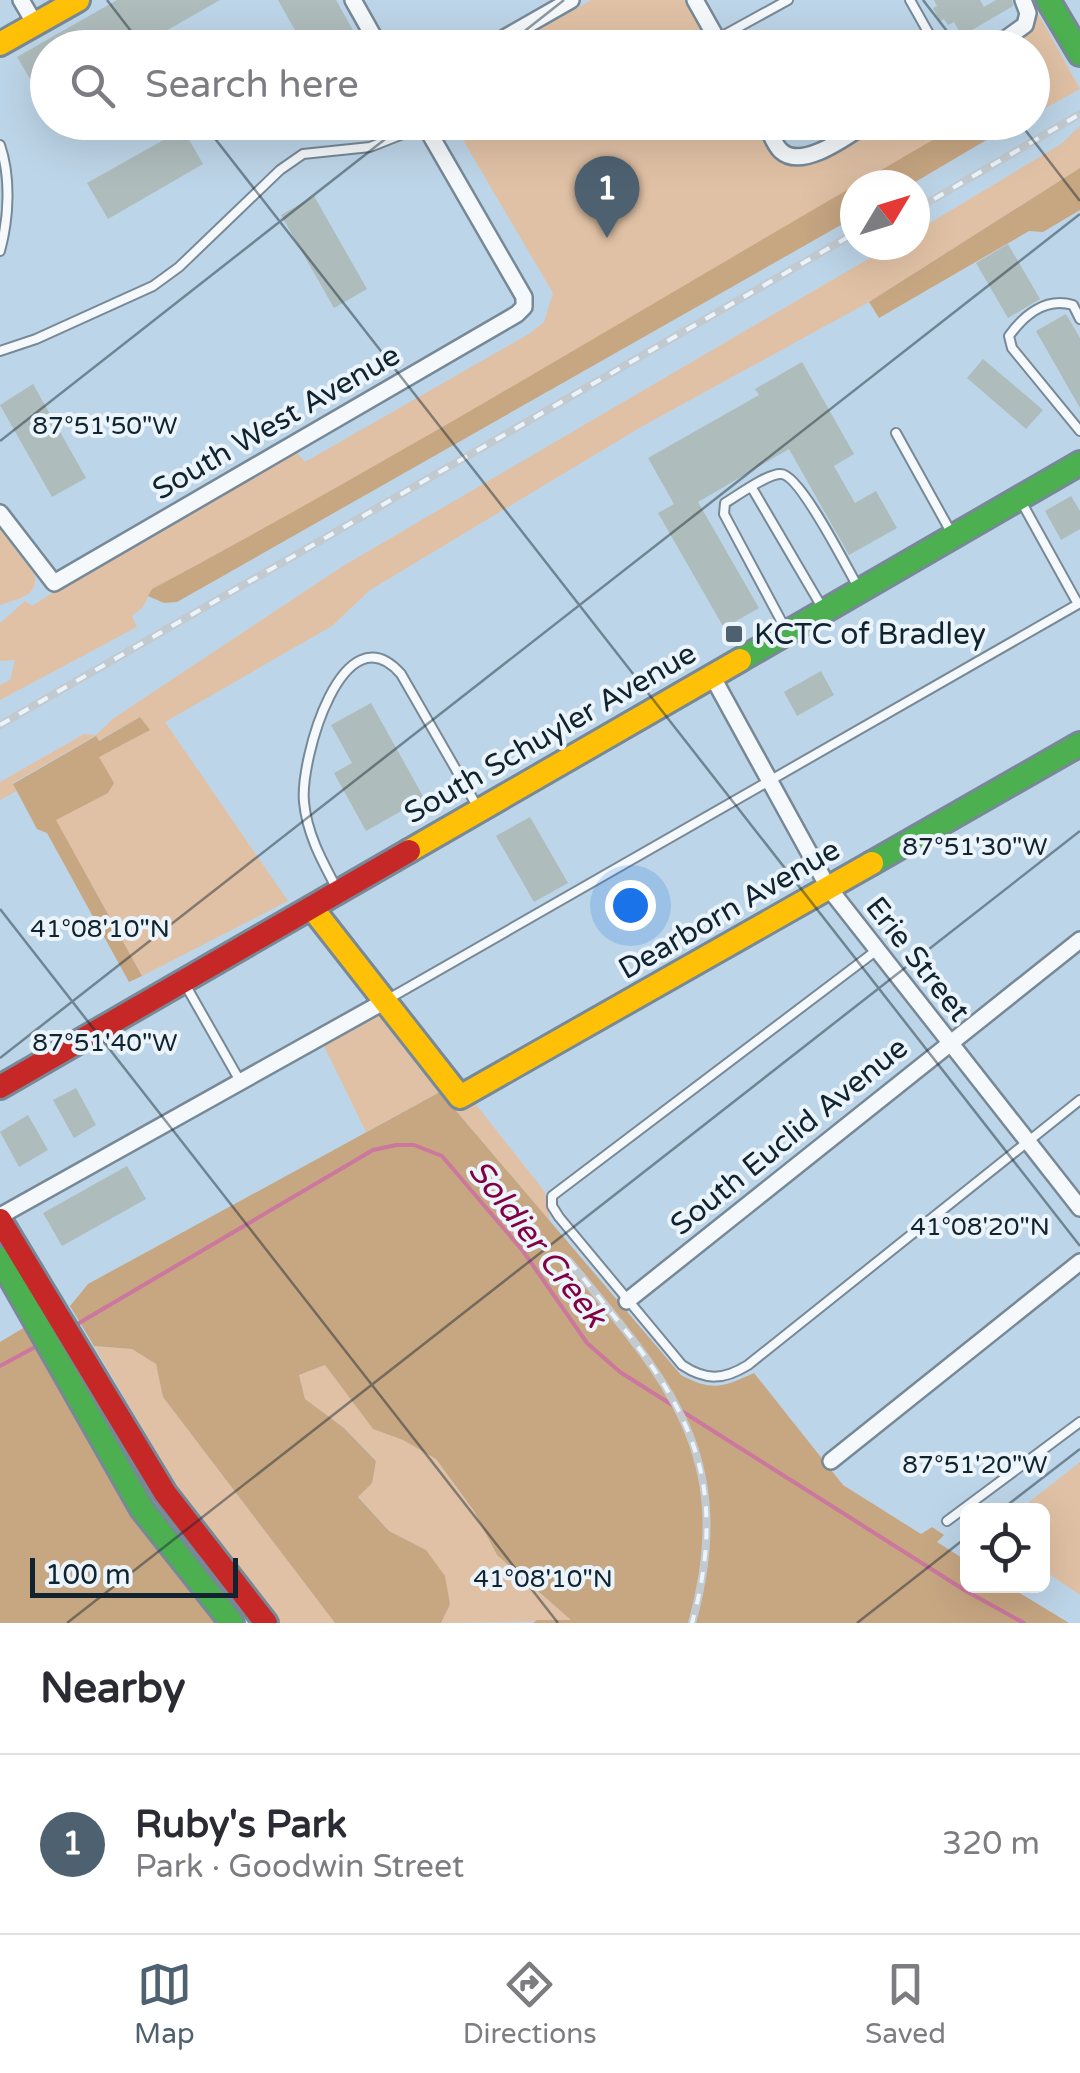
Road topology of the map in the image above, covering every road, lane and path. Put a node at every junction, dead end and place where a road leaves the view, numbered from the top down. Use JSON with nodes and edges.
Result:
{"nodes":[{"id":1,"x":22,"y":0,"type":"edge"},
{"id":2,"x":78,"y":0,"type":"edge"},
{"id":3,"x":353,"y":0,"type":"edge"},
{"id":4,"x":571,"y":0,"type":"edge"},
{"id":5,"x":695,"y":0,"type":"edge"},
{"id":6,"x":788,"y":0,"type":"edge"},
{"id":7,"x":910,"y":0,"type":"edge"},
{"id":8,"x":1023,"y":0,"type":"edge"},
{"id":9,"x":1050,"y":3,"type":"edge"},
{"id":10,"x":35,"y":24,"type":"junction"},
{"id":11,"x":370,"y":30,"type":"edge"},
{"id":12,"x":518,"y":30,"type":"edge"},
{"id":13,"x":712,"y":30,"type":"edge"},
{"id":14,"x":741,"y":30,"type":"edge"},
{"id":15,"x":927,"y":30,"type":"edge"},
{"id":16,"x":1022,"y":30,"type":"edge"},
{"id":17,"x":0,"y":44,"type":"edge"},
{"id":18,"x":1080,"y":54,"type":"edge"},
{"id":19,"x":388,"y":140,"type":"edge"},
{"id":20,"x":433,"y":140,"type":"edge"},
{"id":21,"x":775,"y":140,"type":"edge"},
{"id":22,"x":840,"y":140,"type":"edge"},
{"id":23,"x":0,"y":145,"type":"edge"},
{"id":24,"x":0,"y":250,"type":"edge"},
{"id":25,"x":1080,"y":318,"type":"edge"},
{"id":26,"x":0,"y":351,"type":"edge"},
{"id":27,"x":1080,"y":431,"type":"edge"},
{"id":28,"x":896,"y":433,"type":"dead end"},
{"id":29,"x":1078,"y":468,"type":"edge"},
{"id":30,"x":752,"y":488,"type":"junction"},
{"id":31,"x":1020,"y":497,"type":"junction"},
{"id":32,"x":0,"y":513,"type":"edge"},
{"id":33,"x":953,"y":535,"type":"junction"},
{"id":34,"x":859,"y":589,"type":"junction"},
{"id":35,"x":1079,"y":603,"type":"edge"},
{"id":36,"x":823,"y":609,"type":"junction"},
{"id":37,"x":786,"y":630,"type":"junction"},
{"id":38,"x":710,"y":674,"type":"junction"},
{"id":39,"x":1080,"y":744,"type":"edge"},
{"id":40,"x":769,"y":780,"type":"junction"},
{"id":41,"x":479,"y":810,"type":"junction"},
{"id":42,"x":828,"y":888,"type":"junction"},
{"id":43,"x":338,"y":893,"type":"junction"},
{"id":44,"x":312,"y":908,"type":"junction"},
{"id":45,"x":1080,"y":940,"type":"edge"},
{"id":46,"x":877,"y":950,"type":"junction"},
{"id":47,"x":184,"y":982,"type":"junction"},
{"id":48,"x":385,"y":1001,"type":"junction"},
{"id":49,"x":949,"y":1044,"type":"junction"},
{"id":50,"x":240,"y":1081,"type":"junction"},
{"id":51,"x":0,"y":1087,"type":"edge"},
{"id":52,"x":1080,"y":1100,"type":"edge"},
{"id":53,"x":1027,"y":1142,"type":"junction"},
{"id":54,"x":1080,"y":1208,"type":"edge"},
{"id":55,"x":0,"y":1218,"type":"edge"},
{"id":56,"x":0,"y":1260,"type":"edge"},
{"id":57,"x":1080,"y":1262,"type":"edge"},
{"id":58,"x":627,"y":1301,"type":"junction"},
{"id":59,"x":47,"y":1319,"type":"junction"},
{"id":60,"x":65,"y":1349,"type":"junction"},
{"id":61,"x":1080,"y":1422,"type":"edge"},
{"id":62,"x":831,"y":1461,"type":"dead end"},
{"id":63,"x":947,"y":1521,"type":"dead end"},
{"id":64,"x":232,"y":1623,"type":"edge"},
{"id":65,"x":266,"y":1623,"type":"edge"}],
"edges":[{"from":1,"to":10,"type":"street"},
{"from":2,"to":10,"type":"main road"},
{"from":3,"to":11,"type":"street"},
{"from":4,"to":12,"type":"street"},
{"from":5,"to":13,"type":"street"},
{"from":6,"to":14,"type":"lane"},
{"from":7,"to":15,"type":"lane"},
{"from":8,"to":16,"type":"street"},
{"from":9,"to":18,"type":"main road"},
{"from":10,"to":17,"type":"main road"},
{"from":19,"to":26,"type":"lane"},
{"from":20,"to":32,"type":"street","name":"South West Avenue"},
{"from":21,"to":22,"type":"street"},
{"from":23,"to":24,"type":"lane"},
{"from":25,"to":27,"type":"lane"},
{"from":28,"to":33,"type":"lane"},
{"from":29,"to":31,"type":"main road","name":"South Schuyler Avenue"},
{"from":30,"to":34,"type":"lane"},
{"from":30,"to":36,"type":"lane"},
{"from":30,"to":37,"type":"lane"},
{"from":31,"to":33,"type":"main road","name":"South Schuyler Avenue"},
{"from":31,"to":35,"type":"lane"},
{"from":33,"to":34,"type":"main road","name":"South Schuyler Avenue"},
{"from":34,"to":36,"type":"main road","name":"South Schuyler Avenue"},
{"from":35,"to":40,"type":"lane"},
{"from":36,"to":37,"type":"main road","name":"South Schuyler Avenue"},
{"from":37,"to":38,"type":"main road","name":"South Schuyler Avenue"},
{"from":38,"to":40,"type":"street","name":"Erie Street"},
{"from":38,"to":41,"type":"main road","name":"South Schuyler Avenue"},
{"from":39,"to":42,"type":"main road","name":"Dearborn Avenue"},
{"from":40,"to":42,"type":"street","name":"Erie Street"},
{"from":40,"to":48,"type":"lane"},
{"from":41,"to":43,"type":"main road","name":"South Schuyler Avenue"},
{"from":41,"to":43,"type":"lane"},
{"from":42,"to":46,"type":"street","name":"Erie Street"},
{"from":42,"to":48,"type":"main road","name":"Dearborn Avenue"},
{"from":43,"to":44,"type":"main road","name":"South Schuyler Avenue"},
{"from":44,"to":47,"type":"main road","name":"South Schuyler Avenue"},
{"from":44,"to":48,"type":"main road"},
{"from":45,"to":49,"type":"street","name":"South Euclid Avenue"},
{"from":46,"to":49,"type":"street","name":"Erie Street"},
{"from":46,"to":58,"type":"lane"},
{"from":47,"to":50,"type":"lane"},
{"from":47,"to":51,"type":"main road","name":"South Schuyler Avenue"},
{"from":48,"to":50,"type":"street"},
{"from":49,"to":53,"type":"street","name":"Erie Street"},
{"from":49,"to":58,"type":"street","name":"South Euclid Avenue"},
{"from":50,"to":55,"type":"street"},
{"from":52,"to":53,"type":"lane"},
{"from":53,"to":54,"type":"street","name":"Erie Street"},
{"from":53,"to":58,"type":"lane"},
{"from":55,"to":59,"type":"main road"},
{"from":56,"to":59,"type":"main road"},
{"from":57,"to":62,"type":"street"},
{"from":59,"to":60,"type":"main road"},
{"from":60,"to":64,"type":"main road"},
{"from":60,"to":65,"type":"main road"},
{"from":61,"to":63,"type":"lane"}]}
